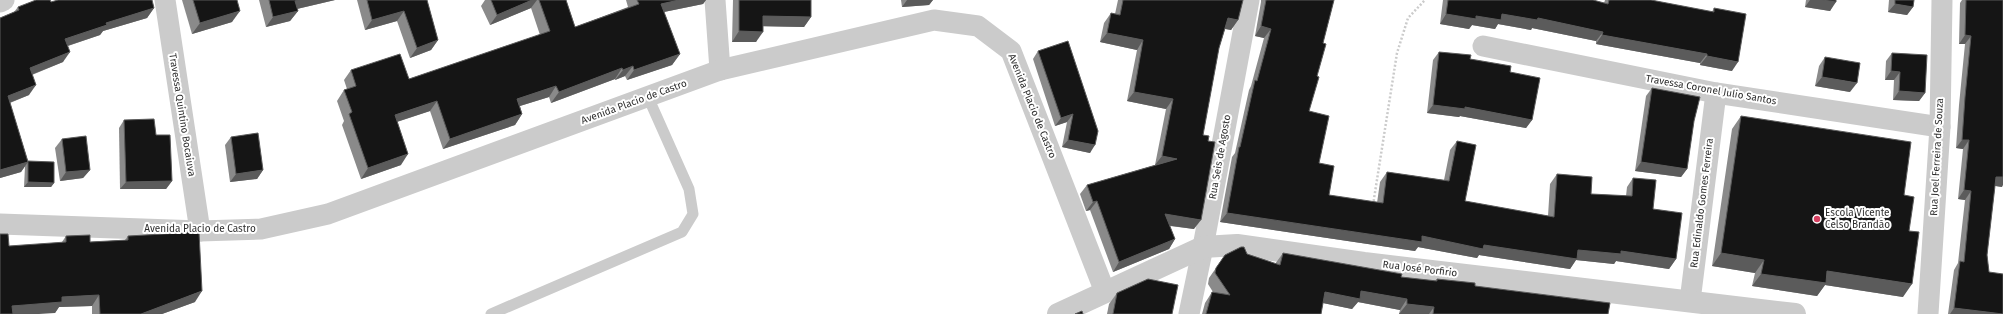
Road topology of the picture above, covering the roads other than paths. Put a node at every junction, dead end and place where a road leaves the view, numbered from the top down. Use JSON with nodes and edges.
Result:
{"nodes":[{"id":1,"x":4,"y":0,"type":"edge"},
{"id":2,"x":165,"y":0,"type":"edge"},
{"id":3,"x":714,"y":0,"type":"edge"},
{"id":4,"x":1249,"y":0,"type":"edge"},
{"id":5,"x":1942,"y":0,"type":"edge"},
{"id":6,"x":0,"y":2,"type":"edge"},
{"id":7,"x":1483,"y":46,"type":"dead end"},
{"id":8,"x":720,"y":70,"type":"junction"},
{"id":9,"x":1716,"y":92,"type":"junction"},
{"id":10,"x":648,"y":96,"type":"junction"},
{"id":11,"x":1940,"y":127,"type":"junction"},
{"id":12,"x":0,"y":224,"type":"edge"},
{"id":13,"x":200,"y":231,"type":"junction"},
{"id":14,"x":1203,"y":247,"type":"junction"},
{"id":15,"x":1105,"y":292,"type":"junction"},
{"id":16,"x":1689,"y":308,"type":"edge"},
{"id":17,"x":491,"y":314,"type":"edge"},
{"id":18,"x":1058,"y":314,"type":"edge"},
{"id":19,"x":1189,"y":314,"type":"edge"},
{"id":20,"x":1795,"y":314,"type":"edge"},
{"id":21,"x":1928,"y":314,"type":"edge"}],
"edges":[{"from":1,"to":6,"type":"street"},
{"from":2,"to":13,"type":"street","name":"Travessa Quintino Bocaiuva"},
{"from":3,"to":8,"type":"street"},
{"from":4,"to":14,"type":"street","name":"Rua Seis de Agosto"},
{"from":5,"to":11,"type":"street","name":"Rua Joel Ferreira de Souza"},
{"from":7,"to":9,"type":"street","name":"Travessa Coronel Julio Santos"},
{"from":8,"to":10,"type":"street","name":"Avenida Placio de Castro"},
{"from":8,"to":15,"type":"street","name":"Avenida Placio de Castro"},
{"from":9,"to":11,"type":"street","name":"Travessa Coronel Julio Santos"},
{"from":9,"to":16,"type":"street","name":"Rua Edinaldo Gomes Ferreira"},
{"from":10,"to":13,"type":"street","name":"Avenida Placio de Castro"},
{"from":10,"to":17,"type":"lane"},
{"from":11,"to":21,"type":"street","name":"Rua Joel Ferreira de Souza"},
{"from":12,"to":13,"type":"street","name":"Avenida Placio de Castro"},
{"from":14,"to":15,"type":"street","name":"Rua José Porfirio"},
{"from":14,"to":16,"type":"street","name":"Rua José Porfirio"},
{"from":14,"to":19,"type":"street","name":"Rua Seis de Agosto"},
{"from":15,"to":18,"type":"street","name":"Rua José Porfirio"},
{"from":16,"to":20,"type":"street","name":"Rua José Porfirio"}]}
